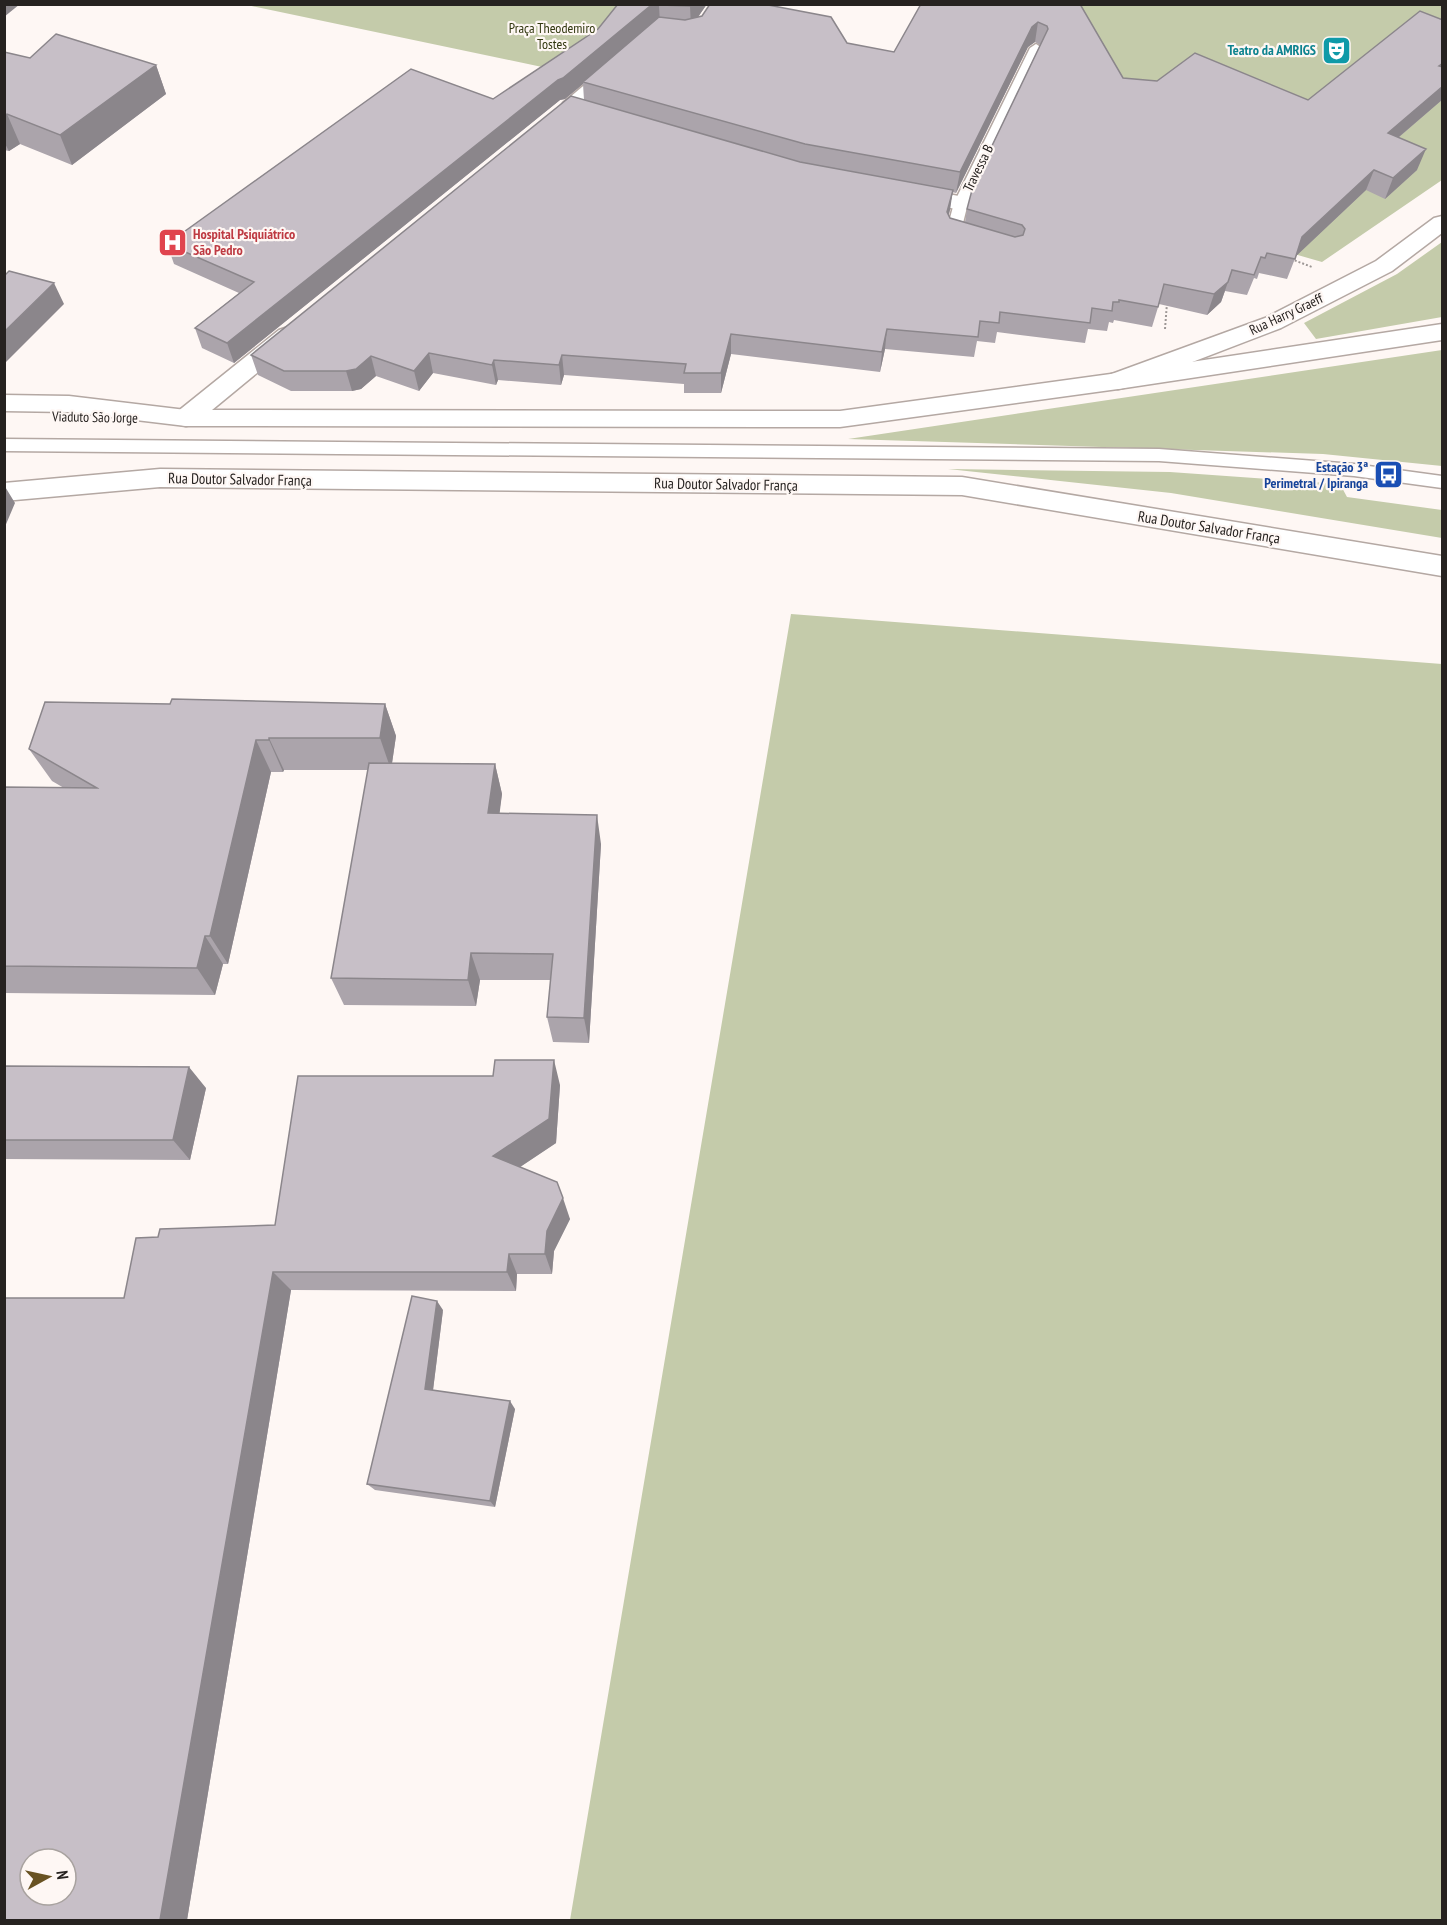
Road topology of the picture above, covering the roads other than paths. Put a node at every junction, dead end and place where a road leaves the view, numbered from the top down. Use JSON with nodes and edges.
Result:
{"nodes":[{"id":1,"x":1036,"y":48,"type":"edge"},
{"id":2,"x":617,"y":65,"type":"edge"},
{"id":3,"x":579,"y":109,"type":"joint"},
{"id":4,"x":550,"y":121,"type":"edge"},
{"id":5,"x":892,"y":190,"type":"edge"},
{"id":6,"x":961,"y":203,"type":"junction"},
{"id":7,"x":1443,"y":224,"type":"edge"},
{"id":8,"x":982,"y":242,"type":"edge"},
{"id":9,"x":305,"y":321,"type":"edge"},
{"id":10,"x":1443,"y":332,"type":"edge"},
{"id":11,"x":1118,"y":381,"type":"junction"},
{"id":12,"x":4,"y":403,"type":"edge"},
{"id":13,"x":4,"y":416,"type":"edge"},
{"id":14,"x":186,"y":418,"type":"junction"},
{"id":15,"x":4,"y":446,"type":"edge"},
{"id":16,"x":4,"y":473,"type":"edge"},
{"id":17,"x":160,"y":478,"type":"junction"},
{"id":18,"x":1443,"y":482,"type":"edge"},
{"id":19,"x":4,"y":492,"type":"edge"},
{"id":20,"x":1439,"y":567,"type":"edge"}],
"edges":[{"from":1,"to":6,"type":"lane","name":"Travessa B"},
{"from":2,"to":3,"type":"lane"},
{"from":3,"to":4,"type":"main road"},
{"from":5,"to":6,"type":"main road"},
{"from":6,"to":8,"type":"lane","name":"Travessa B"},
{"from":7,"to":11,"type":"main road","name":"Rua Harry Graeff"},
{"from":9,"to":14,"type":"main road"},
{"from":10,"to":11,"type":"main road"},
{"from":11,"to":14,"type":"main road"},
{"from":12,"to":14,"type":"main road"},
{"from":13,"to":14,"type":"main road","name":"Viaduto São Jorge"},
{"from":15,"to":18,"type":"lane","name":"Viaduto São Jorge"},
{"from":16,"to":17,"type":"main road"},
{"from":17,"to":19,"type":"main road","name":"Rua Doutor Salvador França"},
{"from":17,"to":20,"type":"main road","name":"Rua Doutor Salvador França"}]}
